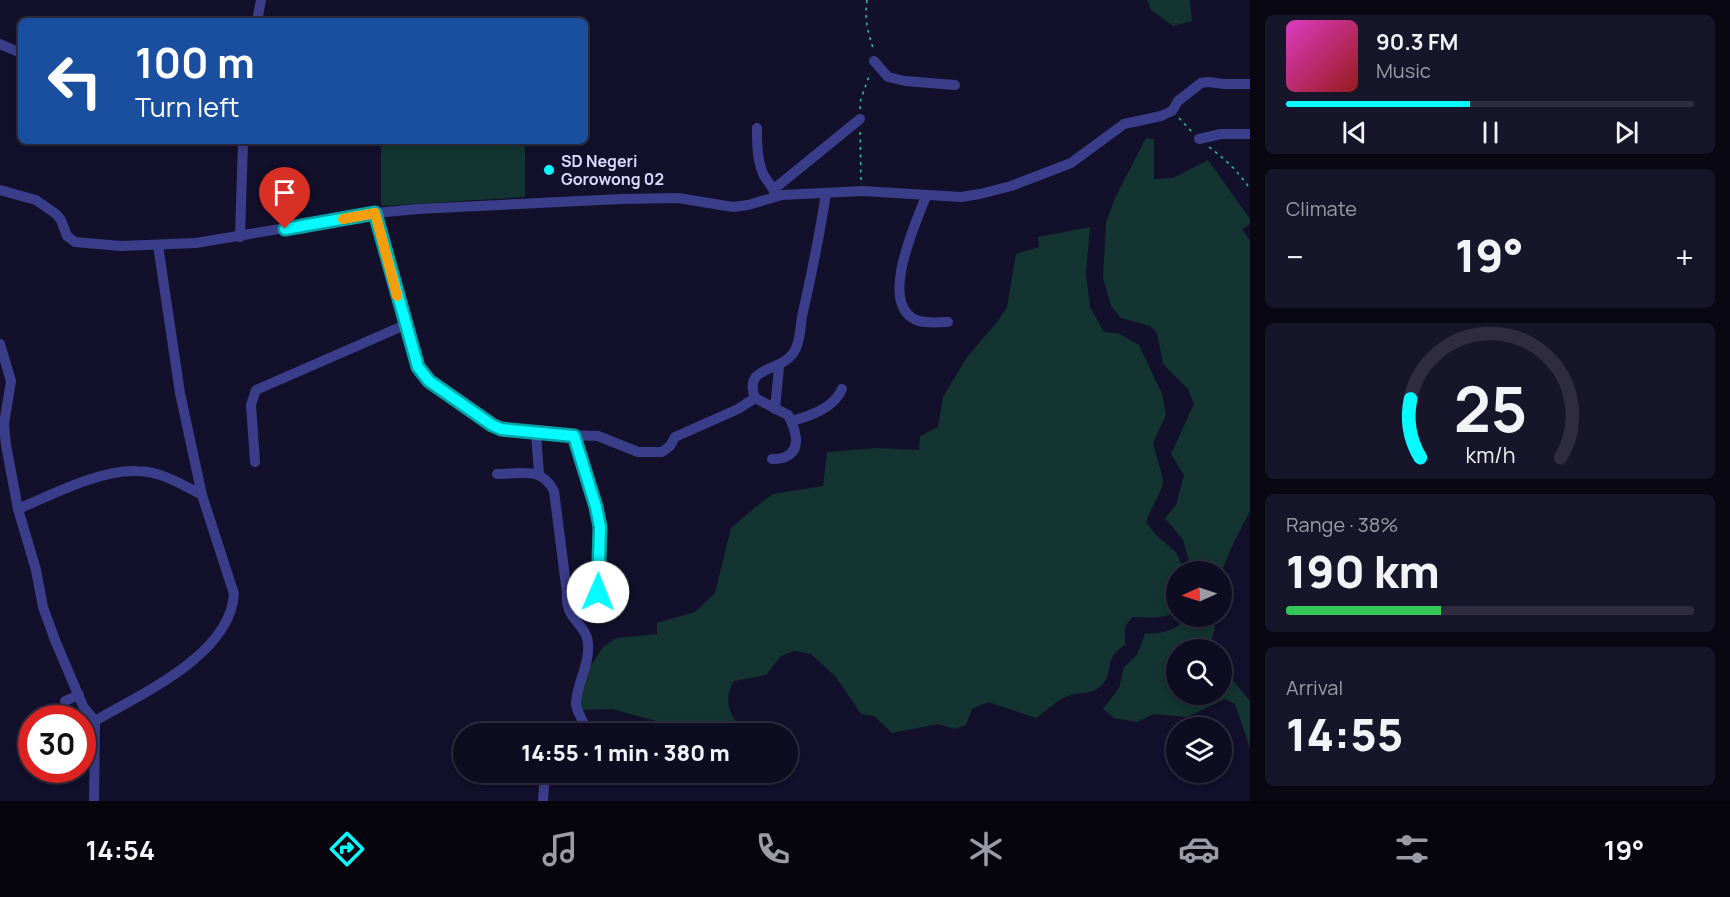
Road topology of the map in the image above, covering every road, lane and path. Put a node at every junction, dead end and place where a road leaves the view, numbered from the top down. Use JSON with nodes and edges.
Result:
{"nodes":[{"id":1,"x":261,"y":0,"type":"edge"},
{"id":2,"x":867,"y":0,"type":"edge"},
{"id":3,"x":258,"y":18,"type":"edge"},
{"id":4,"x":0,"y":44,"type":"edge"},
{"id":5,"x":18,"y":52,"type":"edge"},
{"id":6,"x":874,"y":61,"type":"junction"},
{"id":7,"x":1250,"y":84,"type":"edge"},
{"id":8,"x":955,"y":85,"type":"dead end"},
{"id":9,"x":1172,"y":111,"type":"junction"},
{"id":10,"x":860,"y":119,"type":"junction"},
{"id":11,"x":757,"y":128,"type":"dead end"},
{"id":12,"x":1250,"y":134,"type":"edge"},
{"id":13,"x":1200,"y":139,"type":"junction"},
{"id":14,"x":243,"y":144,"type":"edge"},
{"id":15,"x":1250,"y":189,"type":"edge"},
{"id":16,"x":0,"y":190,"type":"edge"},
{"id":17,"x":862,"y":191,"type":"junction"},
{"id":18,"x":775,"y":192,"type":"junction"},
{"id":19,"x":826,"y":193,"type":"junction"},
{"id":20,"x":926,"y":196,"type":"junction"},
{"id":21,"x":375,"y":213,"type":"junction"},
{"id":22,"x":240,"y":237,"type":"junction"},
{"id":23,"x":158,"y":245,"type":"junction"},
{"id":24,"x":948,"y":322,"type":"dead end"},
{"id":25,"x":405,"y":325,"type":"junction"},
{"id":26,"x":0,"y":344,"type":"edge"},
{"id":27,"x":778,"y":367,"type":"junction"},
{"id":28,"x":842,"y":389,"type":"dead end"},
{"id":29,"x":754,"y":398,"type":"junction"},
{"id":30,"x":775,"y":409,"type":"junction"},
{"id":31,"x":792,"y":421,"type":"junction"},
{"id":32,"x":537,"y":434,"type":"junction"},
{"id":33,"x":574,"y":436,"type":"junction"},
{"id":34,"x":3,"y":444,"type":"edge"},
{"id":35,"x":772,"y":459,"type":"dead end"},
{"id":36,"x":255,"y":462,"type":"dead end"},
{"id":37,"x":497,"y":474,"type":"dead end"},
{"id":38,"x":539,"y":474,"type":"junction"},
{"id":39,"x":202,"y":495,"type":"junction"},
{"id":40,"x":18,"y":509,"type":"junction"},
{"id":41,"x":567,"y":593,"type":"junction"},
{"id":42,"x":79,"y":695,"type":"junction"},
{"id":43,"x":65,"y":701,"type":"dead end"},
{"id":44,"x":83,"y":705,"type":"edge"},
{"id":45,"x":96,"y":720,"type":"edge"},
{"id":46,"x":585,"y":723,"type":"edge"},
{"id":47,"x":94,"y":783,"type":"edge"},
{"id":48,"x":544,"y":783,"type":"edge"},
{"id":49,"x":94,"y":801,"type":"edge"},
{"id":50,"x":543,"y":801,"type":"edge"}],
"edges":[{"from":1,"to":3,"type":"street"},
{"from":2,"to":6,"type":"path"},
{"from":4,"to":5,"type":"street"},
{"from":6,"to":8,"type":"street"},
{"from":6,"to":10,"type":"path"},
{"from":7,"to":9,"type":"street"},
{"from":9,"to":13,"type":"path"},
{"from":9,"to":20,"type":"street"},
{"from":10,"to":17,"type":"path"},
{"from":10,"to":18,"type":"street"},
{"from":11,"to":18,"type":"street"},
{"from":12,"to":13,"type":"street"},
{"from":13,"to":15,"type":"path"},
{"from":14,"to":22,"type":"street"},
{"from":16,"to":23,"type":"street"},
{"from":17,"to":19,"type":"street"},
{"from":17,"to":20,"type":"street"},
{"from":18,"to":19,"type":"street"},
{"from":18,"to":21,"type":"street"},
{"from":19,"to":27,"type":"street"},
{"from":20,"to":24,"type":"street"},
{"from":21,"to":22,"type":"street"},
{"from":21,"to":25,"type":"street"},
{"from":22,"to":23,"type":"street"},
{"from":23,"to":39,"type":"street"},
{"from":25,"to":32,"type":"street"},
{"from":25,"to":36,"type":"street"},
{"from":26,"to":34,"type":"street"},
{"from":27,"to":29,"type":"street"},
{"from":27,"to":30,"type":"street"},
{"from":28,"to":31,"type":"street"},
{"from":29,"to":30,"type":"street"},
{"from":29,"to":33,"type":"street"},
{"from":30,"to":31,"type":"street"},
{"from":31,"to":35,"type":"street"},
{"from":32,"to":33,"type":"street"},
{"from":32,"to":38,"type":"street"},
{"from":33,"to":41,"type":"street"},
{"from":34,"to":40,"type":"street"},
{"from":37,"to":38,"type":"street"},
{"from":38,"to":41,"type":"street"},
{"from":39,"to":40,"type":"street"},
{"from":39,"to":45,"type":"street"},
{"from":40,"to":42,"type":"street"},
{"from":41,"to":46,"type":"street"},
{"from":42,"to":43,"type":"street"},
{"from":42,"to":44,"type":"street"},
{"from":47,"to":49,"type":"street"},
{"from":48,"to":50,"type":"street"}]}
